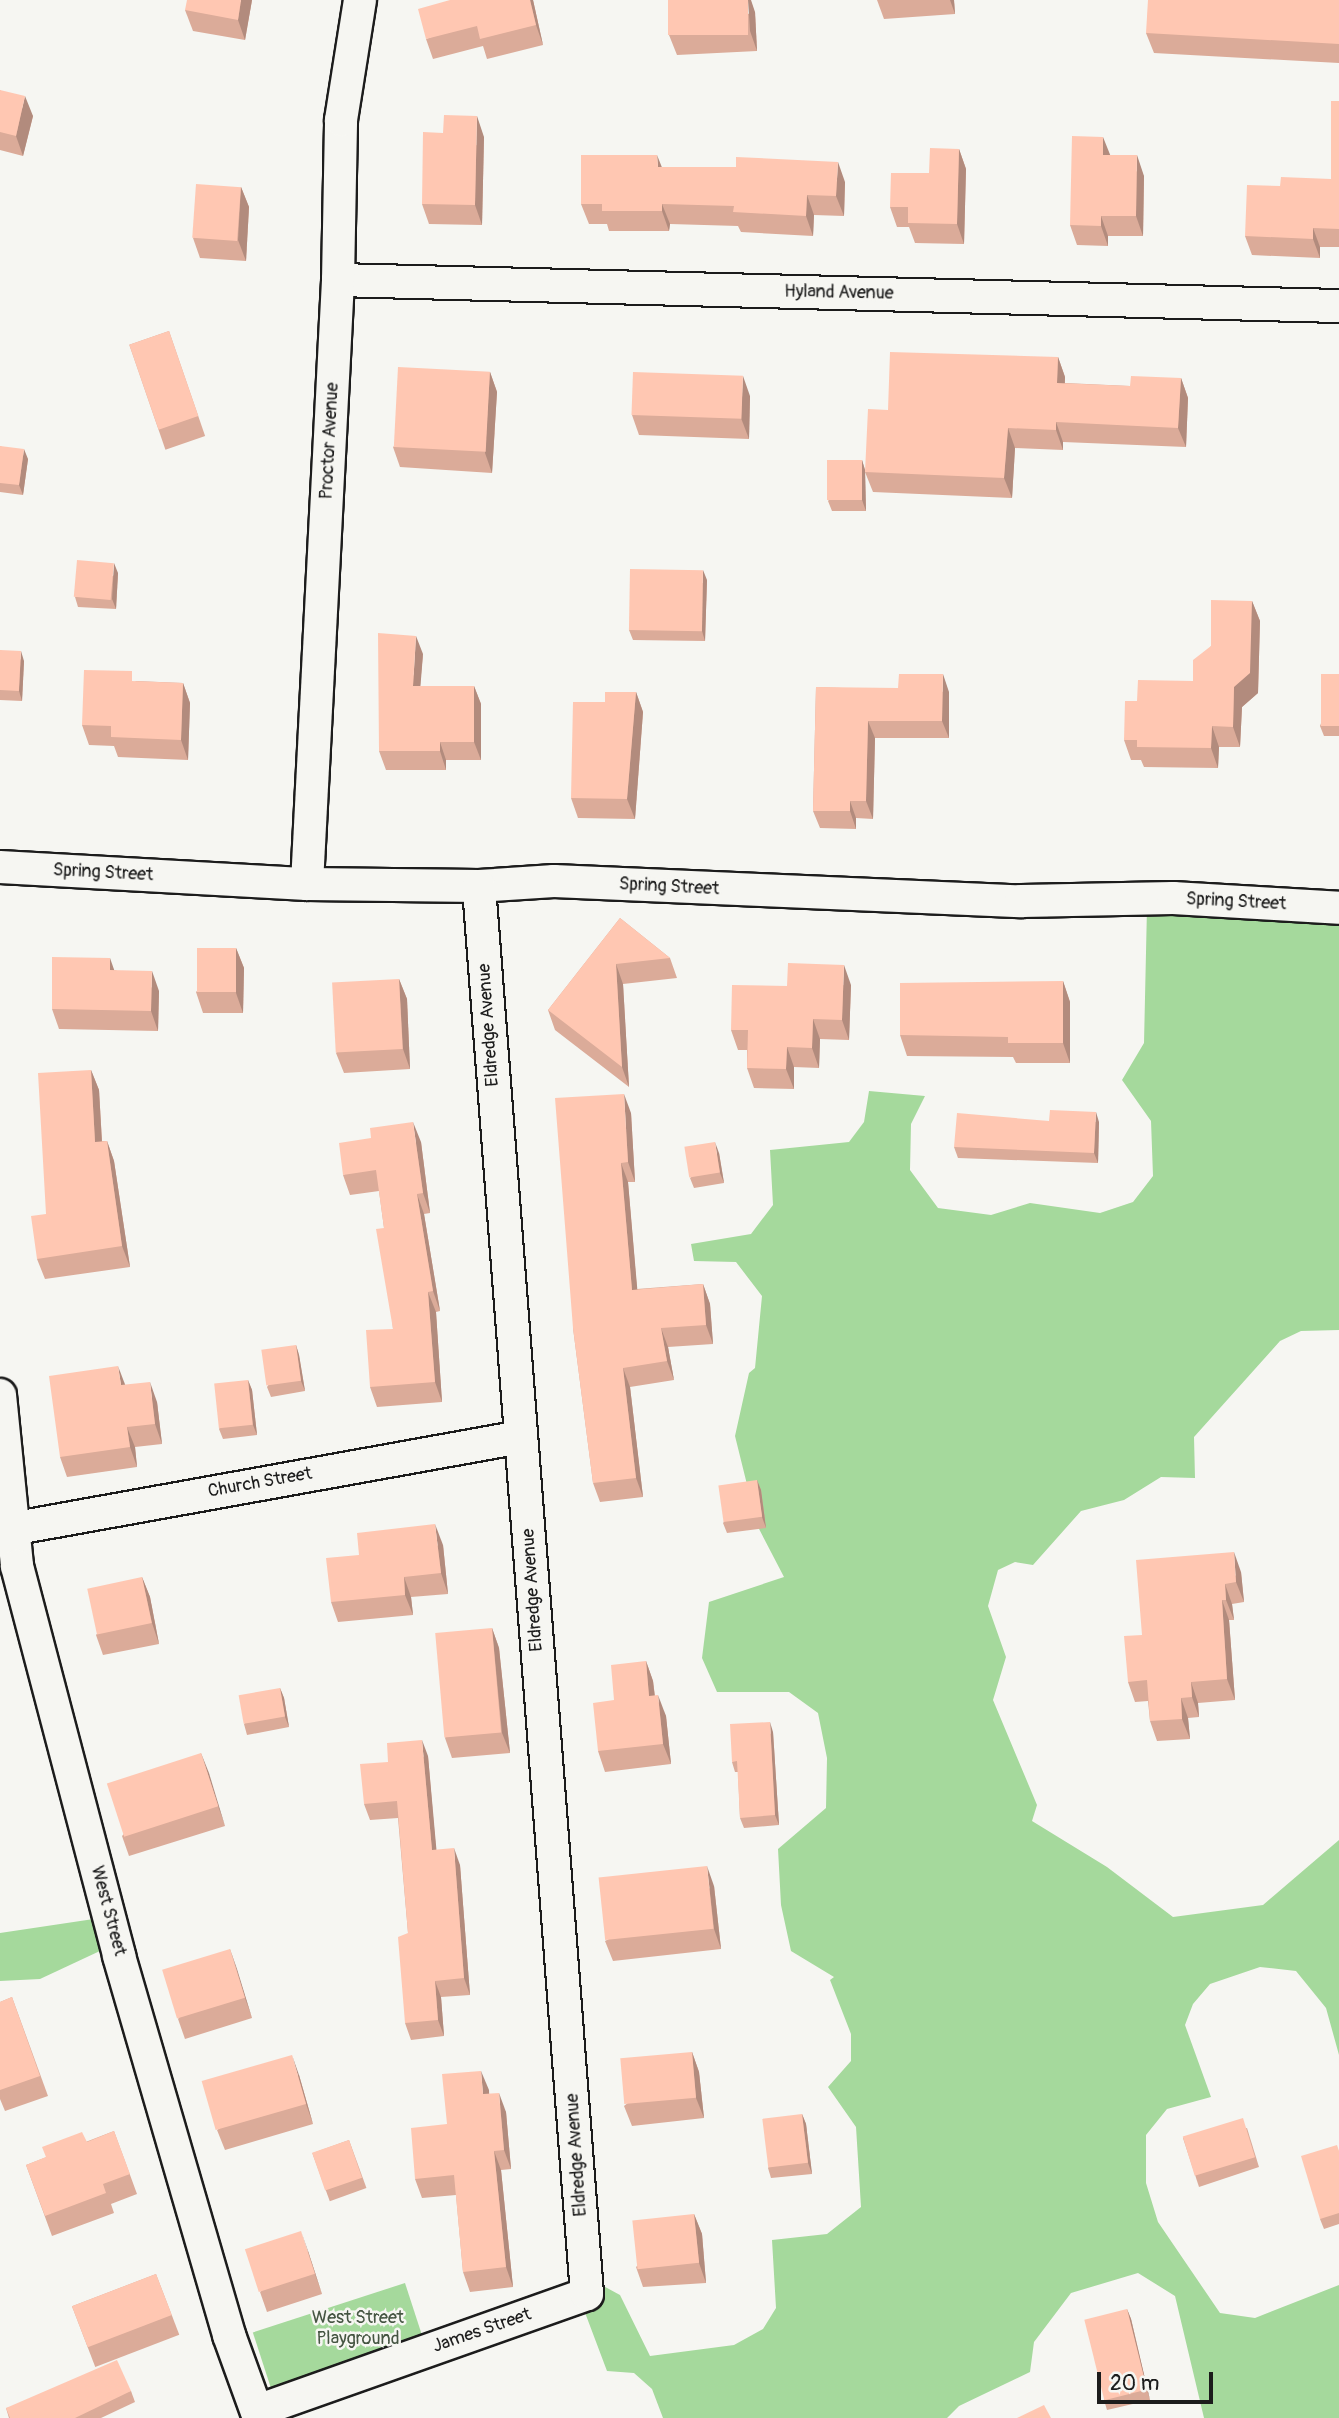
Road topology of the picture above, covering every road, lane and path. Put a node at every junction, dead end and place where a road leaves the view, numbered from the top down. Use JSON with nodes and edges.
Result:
{"nodes":[{"id":1,"x":360,"y":0,"type":"edge"},
{"id":2,"x":338,"y":280,"type":"junction"},
{"id":3,"x":1339,"y":306,"type":"edge"},
{"id":4,"x":0,"y":867,"type":"edge"},
{"id":5,"x":307,"y":884,"type":"junction"},
{"id":6,"x":478,"y":886,"type":"junction"},
{"id":7,"x":1339,"y":908,"type":"edge"},
{"id":8,"x":0,"y":1395,"type":"edge"},
{"id":9,"x":521,"y":1437,"type":"junction"},
{"id":10,"x":5,"y":1529,"type":"edge"},
{"id":11,"x":587,"y":2294,"type":"joint"},
{"id":12,"x":258,"y":2414,"type":"edge"}],
"edges":[{"from":1,"to":2,"type":"street","name":"Proctor Avenue"},
{"from":2,"to":3,"type":"street","name":"Hyland Avenue"},
{"from":2,"to":5,"type":"street","name":"Proctor Avenue"},
{"from":4,"to":5,"type":"street","name":"Spring Street"},
{"from":5,"to":6,"type":"street","name":"Spring Street"},
{"from":6,"to":7,"type":"street","name":"Spring Street"},
{"from":6,"to":9,"type":"street","name":"Eldredge Avenue"},
{"from":8,"to":10,"type":"street","name":"West Street"},
{"from":9,"to":10,"type":"street","name":"Church Street"},
{"from":9,"to":11,"type":"street","name":"Eldredge Avenue"},
{"from":10,"to":12,"type":"street","name":"West Street"},
{"from":11,"to":12,"type":"street","name":"James Street"}]}
